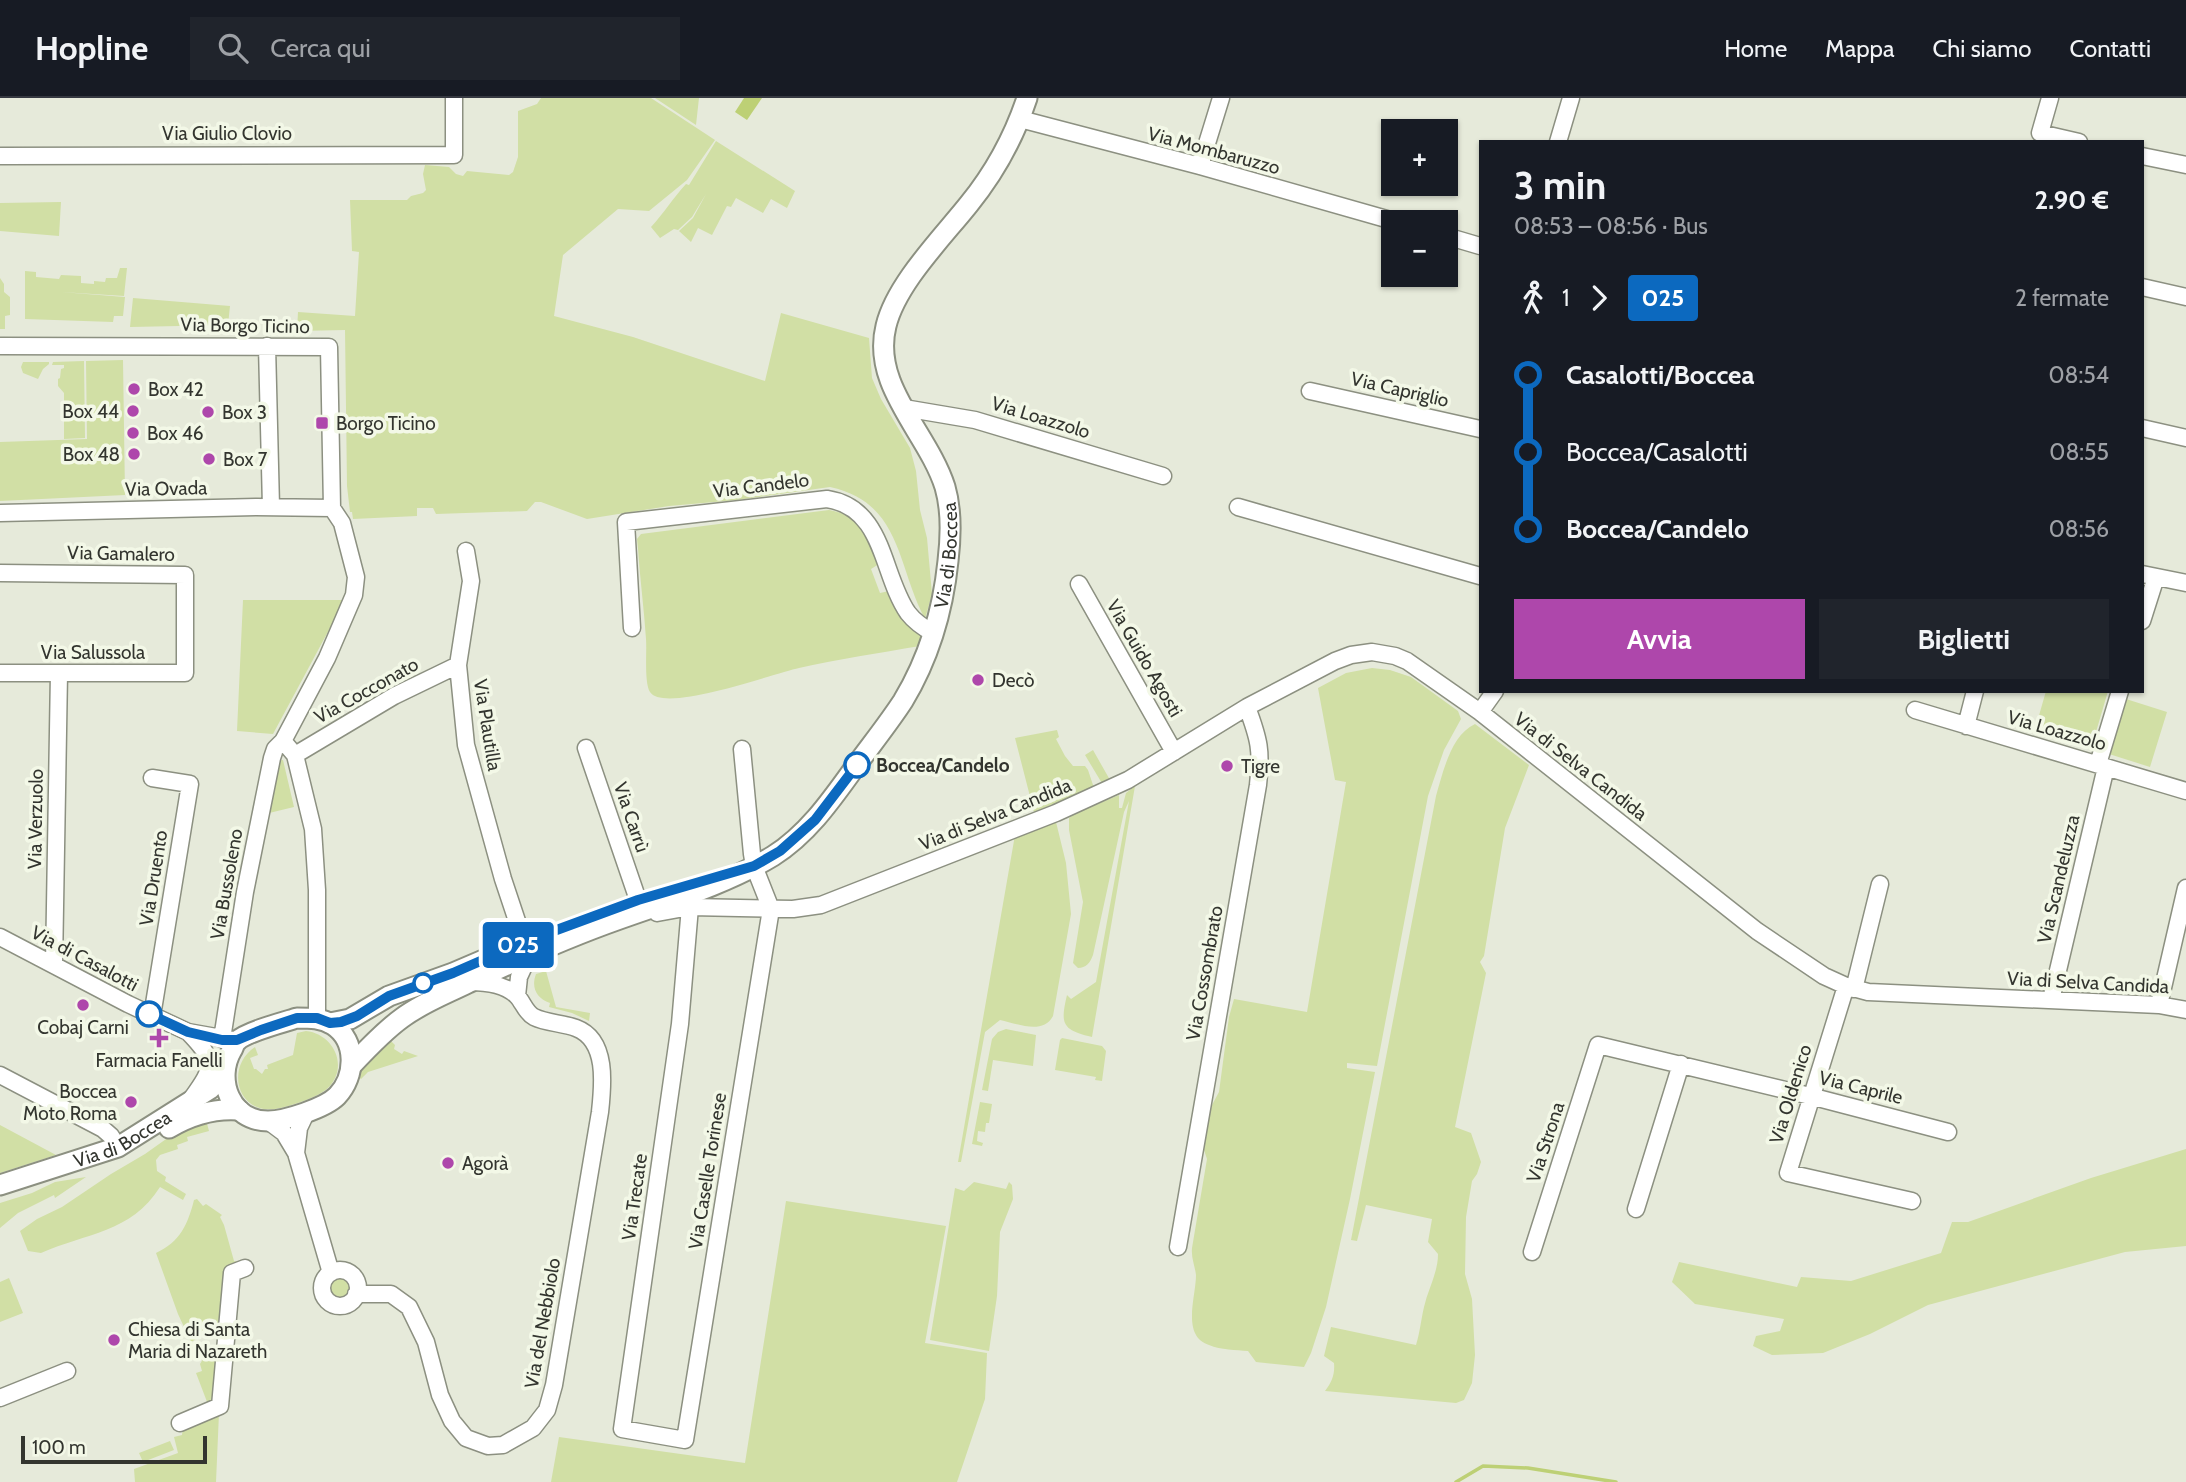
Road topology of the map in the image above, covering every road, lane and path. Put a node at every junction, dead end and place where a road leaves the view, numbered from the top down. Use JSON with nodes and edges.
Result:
{"nodes":[{"id":1,"x":454,"y":98,"type":"edge"},
{"id":2,"x":1027,"y":98,"type":"edge"},
{"id":3,"x":1221,"y":98,"type":"edge"},
{"id":4,"x":1571,"y":98,"type":"edge"},
{"id":5,"x":2050,"y":98,"type":"edge"},
{"id":6,"x":1020,"y":119,"type":"junction"},
{"id":7,"x":1559,"y":140,"type":"edge"},
{"id":8,"x":2070,"y":140,"type":"edge"},
{"id":9,"x":0,"y":156,"type":"edge"},
{"id":10,"x":2144,"y":156,"type":"edge"},
{"id":11,"x":2186,"y":165,"type":"edge"},
{"id":12,"x":1200,"y":166,"type":"junction"},
{"id":13,"x":1381,"y":217,"type":"edge"},
{"id":14,"x":1458,"y":240,"type":"edge"},
{"id":15,"x":1479,"y":246,"type":"edge"},
{"id":16,"x":2144,"y":287,"type":"edge"},
{"id":17,"x":2186,"y":297,"type":"edge"},
{"id":18,"x":0,"y":346,"type":"edge"},
{"id":19,"x":267,"y":346,"type":"junction"},
{"id":20,"x":1310,"y":391,"type":"dead end"},
{"id":21,"x":904,"y":408,"type":"junction"},
{"id":22,"x":2144,"y":428,"type":"edge"},
{"id":23,"x":1479,"y":429,"type":"edge"},
{"id":24,"x":2186,"y":438,"type":"edge"},
{"id":25,"x":1163,"y":476,"type":"dead end"},
{"id":26,"x":271,"y":507,"type":"junction"},
{"id":27,"x":1238,"y":507,"type":"dead end"},
{"id":28,"x":332,"y":508,"type":"junction"},
{"id":29,"x":0,"y":513,"type":"edge"},
{"id":30,"x":466,"y":551,"type":"dead end"},
{"id":31,"x":0,"y":573,"type":"edge"},
{"id":32,"x":1479,"y":576,"type":"edge"},
{"id":33,"x":2149,"y":576,"type":"edge"},
{"id":34,"x":2186,"y":583,"type":"edge"},
{"id":35,"x":1079,"y":584,"type":"dead end"},
{"id":36,"x":2144,"y":608,"type":"edge"},
{"id":37,"x":632,"y":628,"type":"dead end"},
{"id":38,"x":933,"y":634,"type":"junction"},
{"id":39,"x":458,"y":664,"type":"junction"},
{"id":40,"x":0,"y":673,"type":"edge"},
{"id":41,"x":59,"y":673,"type":"junction"},
{"id":42,"x":186,"y":673,"type":"joint"},
{"id":43,"x":1494,"y":693,"type":"edge"},
{"id":44,"x":1974,"y":693,"type":"edge"},
{"id":45,"x":2120,"y":693,"type":"edge"},
{"id":46,"x":1247,"y":707,"type":"junction"},
{"id":47,"x":1916,"y":710,"type":"dead end"},
{"id":48,"x":1480,"y":712,"type":"junction"},
{"id":49,"x":1966,"y":726,"type":"junction"},
{"id":50,"x":283,"y":741,"type":"junction"},
{"id":51,"x":586,"y":748,"type":"dead end"},
{"id":52,"x":742,"y":749,"type":"dead end"},
{"id":53,"x":1174,"y":752,"type":"junction"},
{"id":54,"x":295,"y":755,"type":"junction"},
{"id":55,"x":2102,"y":766,"type":"junction"},
{"id":56,"x":152,"y":778,"type":"dead end"},
{"id":57,"x":2186,"y":791,"type":"edge"},
{"id":58,"x":748,"y":869,"type":"junction"},
{"id":59,"x":1880,"y":884,"type":"dead end"},
{"id":60,"x":2186,"y":888,"type":"edge"},
{"id":61,"x":638,"y":900,"type":"junction"},
{"id":62,"x":690,"y":907,"type":"junction"},
{"id":63,"x":771,"y":909,"type":"junction"},
{"id":64,"x":618,"y":919,"type":"junction"},
{"id":65,"x":0,"y":937,"type":"edge"},
{"id":66,"x":527,"y":948,"type":"junction"},
{"id":67,"x":54,"y":965,"type":"junction"},
{"id":68,"x":470,"y":982,"type":"junction"},
{"id":69,"x":1850,"y":988,"type":"junction"},
{"id":70,"x":517,"y":996,"type":"junction"},
{"id":71,"x":2051,"y":1000,"type":"junction"},
{"id":72,"x":2160,"y":1005,"type":"junction"},
{"id":73,"x":2186,"y":1010,"type":"edge"},
{"id":74,"x":152,"y":1016,"type":"junction"},
{"id":75,"x":323,"y":1021,"type":"junction"},
{"id":76,"x":188,"y":1032,"type":"junction"},
{"id":77,"x":230,"y":1040,"type":"junction"},
{"id":78,"x":1598,"y":1045,"type":"joint"},
{"id":79,"x":226,"y":1064,"type":"junction"},
{"id":80,"x":353,"y":1064,"type":"junction"},
{"id":81,"x":1681,"y":1065,"type":"junction"},
{"id":82,"x":0,"y":1075,"type":"edge"},
{"id":83,"x":1810,"y":1096,"type":"junction"},
{"id":84,"x":191,"y":1100,"type":"junction"},
{"id":85,"x":239,"y":1110,"type":"junction"},
{"id":86,"x":307,"y":1111,"type":"junction"},
{"id":87,"x":268,"y":1121,"type":"junction"},
{"id":88,"x":1948,"y":1132,"type":"dead end"},
{"id":89,"x":118,"y":1147,"type":"junction"},
{"id":90,"x":296,"y":1153,"type":"junction"},
{"id":91,"x":0,"y":1185,"type":"edge"},
{"id":92,"x":0,"y":1195,"type":"edge"},
{"id":93,"x":1912,"y":1201,"type":"dead end"},
{"id":94,"x":1636,"y":1209,"type":"dead end"},
{"id":95,"x":1178,"y":1248,"type":"dead end"},
{"id":96,"x":1532,"y":1252,"type":"dead end"},
{"id":97,"x":245,"y":1268,"type":"dead end"},
{"id":98,"x":331,"y":1273,"type":"junction"},
{"id":99,"x":356,"y":1294,"type":"junction"},
{"id":100,"x":67,"y":1371,"type":"dead end"},
{"id":101,"x":0,"y":1398,"type":"edge"},
{"id":102,"x":180,"y":1423,"type":"dead end"},
{"id":103,"x":685,"y":1440,"type":"joint"}],
"edges":[{"from":1,"to":9,"type":"street","name":"Via Giulio Clovio"},
{"from":2,"to":6,"type":"main road","name":"Via di Boccea"},
{"from":3,"to":12,"type":"street"},
{"from":4,"to":7,"type":"street"},
{"from":5,"to":8,"type":"street"},
{"from":6,"to":12,"type":"street","name":"Via Mombaruzzo"},
{"from":6,"to":21,"type":"main road","name":"Via di Boccea"},
{"from":10,"to":11,"type":"street"},
{"from":12,"to":13,"type":"street","name":"Via Mombaruzzo"},
{"from":14,"to":15,"type":"street"},
{"from":16,"to":17,"type":"street"},
{"from":18,"to":19,"type":"street","name":"Via Borgo Ticino"},
{"from":19,"to":26,"type":"street"},
{"from":19,"to":28,"type":"street","name":"Via Borgo Ticino"},
{"from":20,"to":23,"type":"street","name":"Via Capriglio"},
{"from":21,"to":25,"type":"street","name":"Via Loazzolo"},
{"from":21,"to":38,"type":"main road","name":"Via di Boccea"},
{"from":22,"to":24,"type":"street"},
{"from":26,"to":28,"type":"street","name":"Via Ovada"},
{"from":26,"to":29,"type":"street","name":"Via Ovada"},
{"from":27,"to":32,"type":"street"},
{"from":28,"to":50,"type":"street","name":"Via Bussoleno"},
{"from":30,"to":39,"type":"street","name":"Via Plautilla"},
{"from":31,"to":42,"type":"street","name":"Via Gamalero"},
{"from":33,"to":34,"type":"street"},
{"from":33,"to":36,"type":"street"},
{"from":35,"to":53,"type":"street","name":"Via Guido Agosti"},
{"from":37,"to":38,"type":"street","name":"Via Candelo"},
{"from":38,"to":58,"type":"main road","name":"Via di Boccea"},
{"from":39,"to":54,"type":"street","name":"Via Cocconato"},
{"from":39,"to":66,"type":"street","name":"Via Plautilla"},
{"from":40,"to":41,"type":"street","name":"Via Salussola"},
{"from":41,"to":42,"type":"street","name":"Via Salussola"},
{"from":41,"to":67,"type":"street","name":"Via Verzuolo"},
{"from":43,"to":48,"type":"street"},
{"from":44,"to":49,"type":"street"},
{"from":45,"to":55,"type":"street","name":"Via Scandeluzza"},
{"from":46,"to":48,"type":"street","name":"Via di Selva Candida"},
{"from":46,"to":53,"type":"street","name":"Via di Selva Candida"},
{"from":46,"to":95,"type":"street","name":"Via Cossombrato"},
{"from":47,"to":49,"type":"street","name":"Via Loazzolo"},
{"from":48,"to":69,"type":"street","name":"Via di Selva Candida"},
{"from":49,"to":55,"type":"street","name":"Via Loazzolo"},
{"from":50,"to":54,"type":"street"},
{"from":50,"to":77,"type":"street","name":"Via Bussoleno"},
{"from":51,"to":61,"type":"street","name":"Via Carrù"},
{"from":52,"to":58,"type":"street"},
{"from":53,"to":63,"type":"street","name":"Via di Selva Candida"},
{"from":54,"to":75,"type":"street"},
{"from":55,"to":57,"type":"street","name":"Via Loazzolo"},
{"from":55,"to":71,"type":"street","name":"Via Scandeluzza"},
{"from":56,"to":74,"type":"street","name":"Via Druento"},
{"from":58,"to":61,"type":"main road","name":"Via di Boccea"},
{"from":58,"to":63,"type":"street"},
{"from":58,"to":64,"type":"main road","name":"Via di Boccea"},
{"from":59,"to":69,"type":"street","name":"Via Oldenico"},
{"from":60,"to":72,"type":"street"},
{"from":61,"to":66,"type":"main road","name":"Via di Boccea"},
{"from":62,"to":63,"type":"street","name":"Via di Selva Candida"},
{"from":62,"to":64,"type":"street","name":"Via di Selva Candida"},
{"from":62,"to":103,"type":"street","name":"Via Trecate"},
{"from":63,"to":103,"type":"street","name":"Via Caselle Torinese"},
{"from":64,"to":66,"type":"main road","name":"Via di Boccea"},
{"from":65,"to":67,"type":"street","name":"Via di Casalotti"},
{"from":66,"to":68,"type":"main road","name":"Via di Boccea"},
{"from":66,"to":70,"type":"street"},
{"from":66,"to":75,"type":"main road","name":"Via di Boccea"},
{"from":67,"to":74,"type":"street","name":"Via di Casalotti"},
{"from":68,"to":70,"type":"street","name":"Via del Nebbiolo"},
{"from":68,"to":80,"type":"main road","name":"Via di Boccea"},
{"from":69,"to":71,"type":"street","name":"Via di Selva Candida"},
{"from":69,"to":83,"type":"street","name":"Via Oldenico"},
{"from":70,"to":99,"type":"street","name":"Via del Nebbiolo"},
{"from":71,"to":72,"type":"street","name":"Via di Selva Candida"},
{"from":72,"to":73,"type":"street","name":"Via di Selva Candida"},
{"from":74,"to":76,"type":"street","name":"Via di Casalotti"},
{"from":75,"to":77,"type":"main road"},
{"from":75,"to":80,"type":"main road"},
{"from":76,"to":77,"type":"street","name":"Via di Casalotti"},
{"from":76,"to":84,"type":"street","name":"Via di Casalotti"},
{"from":77,"to":79,"type":"main road"},
{"from":78,"to":81,"type":"street","name":"Via Caprile"},
{"from":78,"to":96,"type":"street","name":"Via Strona"},
{"from":79,"to":84,"type":"main road","name":"Via di Boccea"},
{"from":79,"to":85,"type":"main road"},
{"from":80,"to":86,"type":"main road"},
{"from":81,"to":83,"type":"street","name":"Via Caprile"},
{"from":81,"to":94,"type":"street"},
{"from":82,"to":89,"type":"street"},
{"from":83,"to":88,"type":"street","name":"Via Caprile"},
{"from":83,"to":93,"type":"street","name":"Via Oldenico"},
{"from":84,"to":89,"type":"main road","name":"Via di Boccea"},
{"from":85,"to":87,"type":"main road"},
{"from":85,"to":92,"type":"main road","name":"Via di Boccea"},
{"from":86,"to":87,"type":"main road"},
{"from":86,"to":90,"type":"street"},
{"from":87,"to":90,"type":"street"},
{"from":89,"to":91,"type":"main road","name":"Via di Boccea"},
{"from":90,"to":98,"type":"street"},
{"from":97,"to":102,"type":"street"},
{"from":98,"to":99,"type":"street"},
{"from":98,"to":99,"type":"street"},
{"from":100,"to":101,"type":"street"}]}
